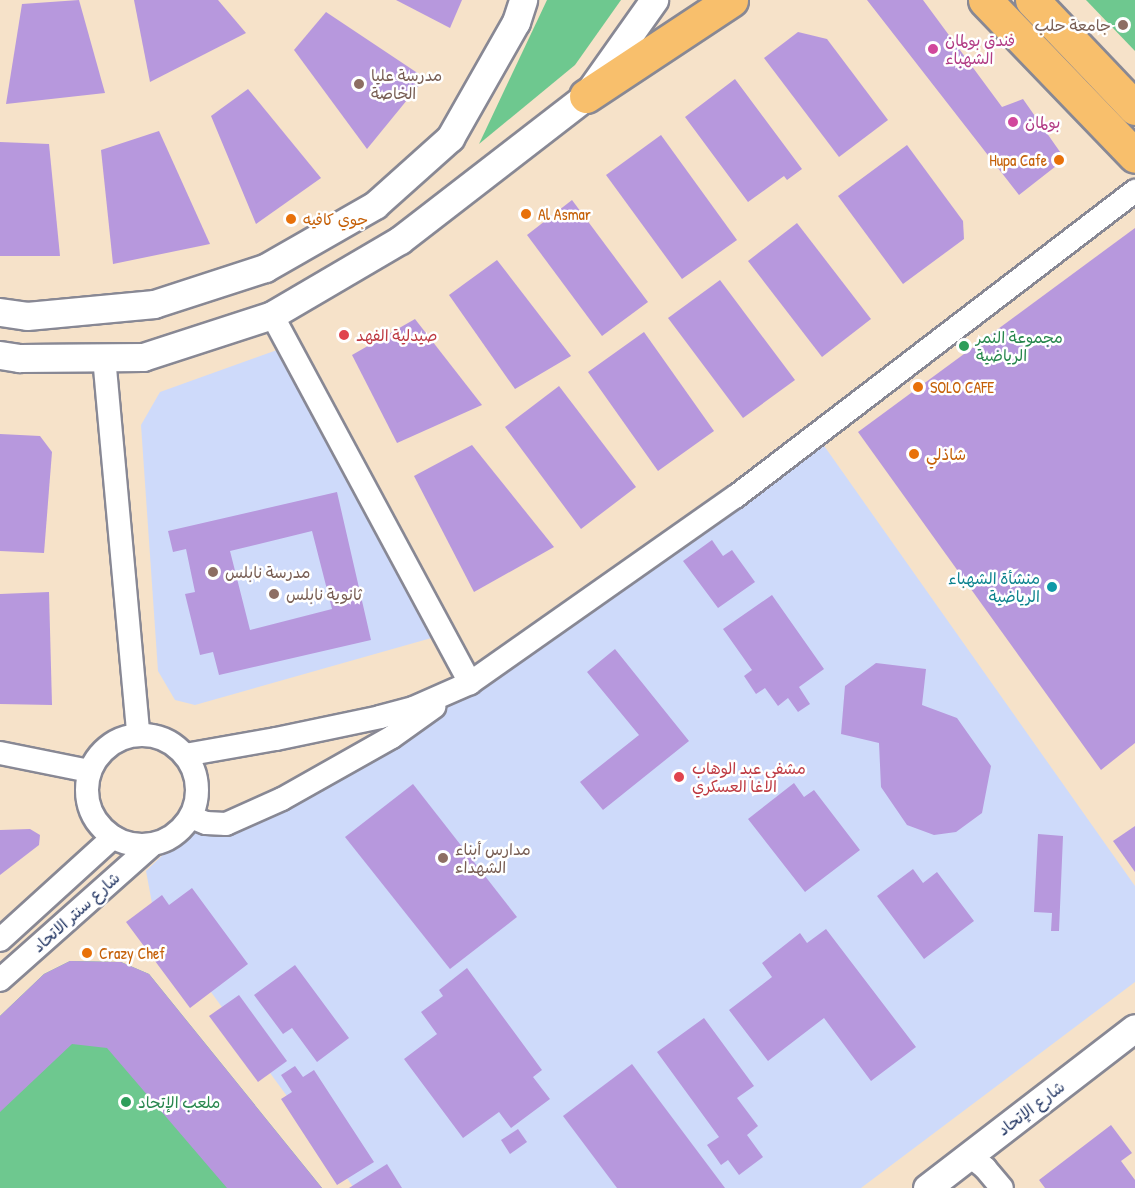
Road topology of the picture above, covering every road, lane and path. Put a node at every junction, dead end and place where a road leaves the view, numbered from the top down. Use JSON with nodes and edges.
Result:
{"nodes":[{"id":1,"x":523,"y":0,"type":"edge"},
{"id":2,"x":654,"y":0,"type":"edge"},
{"id":3,"x":731,"y":0,"type":"edge"},
{"id":4,"x":985,"y":0,"type":"edge"},
{"id":5,"x":1032,"y":0,"type":"edge"},
{"id":6,"x":586,"y":96,"type":"junction"},
{"id":7,"x":1135,"y":108,"type":"edge"},
{"id":8,"x":1135,"y":156,"type":"edge"},
{"id":9,"x":1135,"y":191,"type":"edge"},
{"id":10,"x":0,"y":312,"type":"edge"},
{"id":11,"x":272,"y":315,"type":"junction"},
{"id":12,"x":0,"y":355,"type":"edge"},
{"id":13,"x":104,"y":357,"type":"junction"},
{"id":14,"x":462,"y":687,"type":"junction"},
{"id":15,"x":138,"y":734,"type":"junction"},
{"id":16,"x":0,"y":753,"type":"edge"},
{"id":17,"x":185,"y":755,"type":"junction"},
{"id":18,"x":89,"y":771,"type":"junction"},
{"id":19,"x":191,"y":816,"type":"junction"},
{"id":20,"x":113,"y":837,"type":"junction"},
{"id":21,"x":152,"y":844,"type":"junction"},
{"id":22,"x":0,"y":940,"type":"edge"},
{"id":23,"x":0,"y":980,"type":"edge"},
{"id":24,"x":1135,"y":1028,"type":"edge"},
{"id":25,"x":969,"y":1155,"type":"junction"},
{"id":26,"x":927,"y":1188,"type":"edge"},
{"id":27,"x":1002,"y":1188,"type":"edge"}],
"edges":[{"from":1,"to":10,"type":"street"},
{"from":2,"to":6,"type":"street"},
{"from":3,"to":6,"type":"main road"},
{"from":4,"to":8,"type":"main road"},
{"from":5,"to":7,"type":"main road"},
{"from":6,"to":11,"type":"street"},
{"from":9,"to":14,"type":"street"},
{"from":11,"to":13,"type":"street"},
{"from":11,"to":14,"type":"street"},
{"from":12,"to":13,"type":"street"},
{"from":13,"to":15,"type":"street"},
{"from":14,"to":17,"type":"street"},
{"from":14,"to":19,"type":"street"},
{"from":15,"to":17,"type":"street"},
{"from":15,"to":18,"type":"street"},
{"from":16,"to":18,"type":"street"},
{"from":17,"to":19,"type":"street"},
{"from":18,"to":20,"type":"street"},
{"from":19,"to":21,"type":"street"},
{"from":20,"to":21,"type":"street"},
{"from":20,"to":22,"type":"street","name":"شارع سنتر الاتحاد"},
{"from":21,"to":23,"type":"street","name":"شارع سنتر الاتحاد"},
{"from":24,"to":25,"type":"street","name":"شارع الإتحاد"},
{"from":25,"to":26,"type":"street","name":"شارع الإتحاد"},
{"from":25,"to":27,"type":"street"}]}
